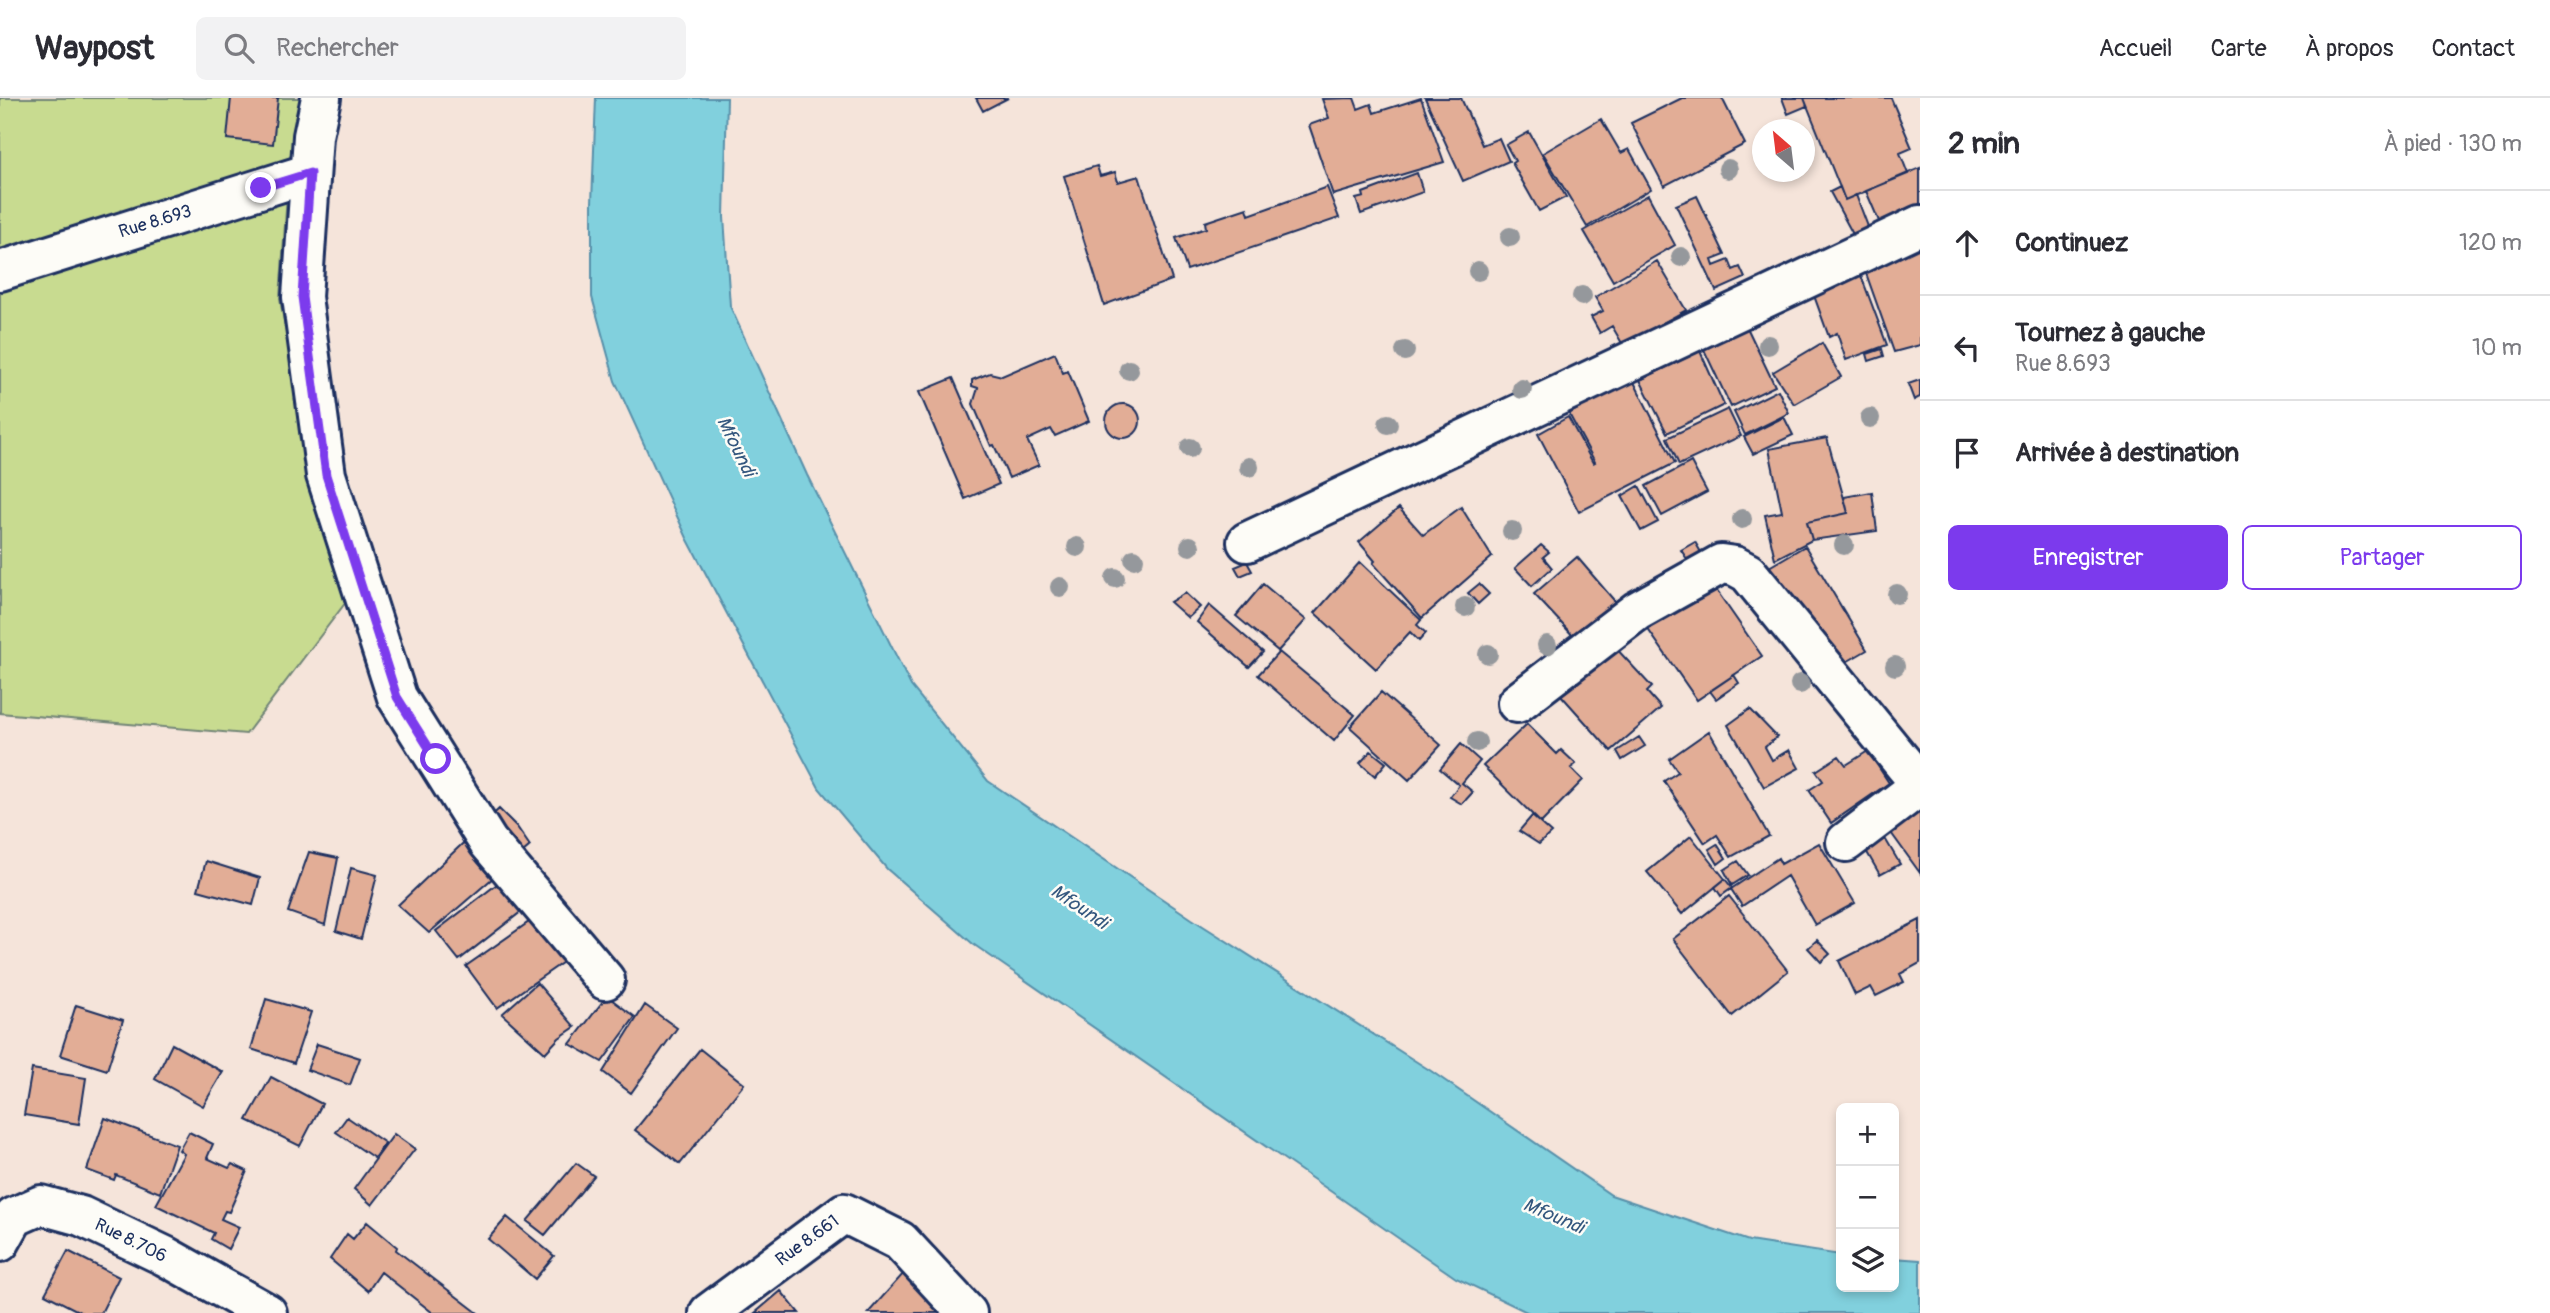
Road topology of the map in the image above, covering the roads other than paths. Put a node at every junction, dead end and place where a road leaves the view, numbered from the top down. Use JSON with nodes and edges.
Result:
{"nodes":[{"id":1,"x":321,"y":98,"type":"edge"},
{"id":2,"x":310,"y":173,"type":"junction"},
{"id":3,"x":1920,"y":225,"type":"edge"},
{"id":4,"x":0,"y":271,"type":"edge"},
{"id":5,"x":1247,"y":542,"type":"dead end"},
{"id":6,"x":1517,"y":704,"type":"dead end"},
{"id":7,"x":1920,"y":785,"type":"edge"},
{"id":8,"x":1846,"y":842,"type":"dead end"},
{"id":9,"x":605,"y":980,"type":"dead end"},
{"id":10,"x":0,"y":1242,"type":"edge"},
{"id":11,"x":267,"y":1313,"type":"edge"},
{"id":12,"x":709,"y":1313,"type":"edge"},
{"id":13,"x":967,"y":1313,"type":"edge"}],
"edges":[{"from":1,"to":2,"type":"street"},
{"from":2,"to":4,"type":"street","name":"Rue 8.693"},
{"from":2,"to":9,"type":"street"},
{"from":3,"to":5,"type":"street"},
{"from":6,"to":7,"type":"street"},
{"from":7,"to":8,"type":"street"},
{"from":10,"to":11,"type":"street","name":"Rue 8.706"},
{"from":12,"to":13,"type":"street","name":"Rue 8.661"}]}
